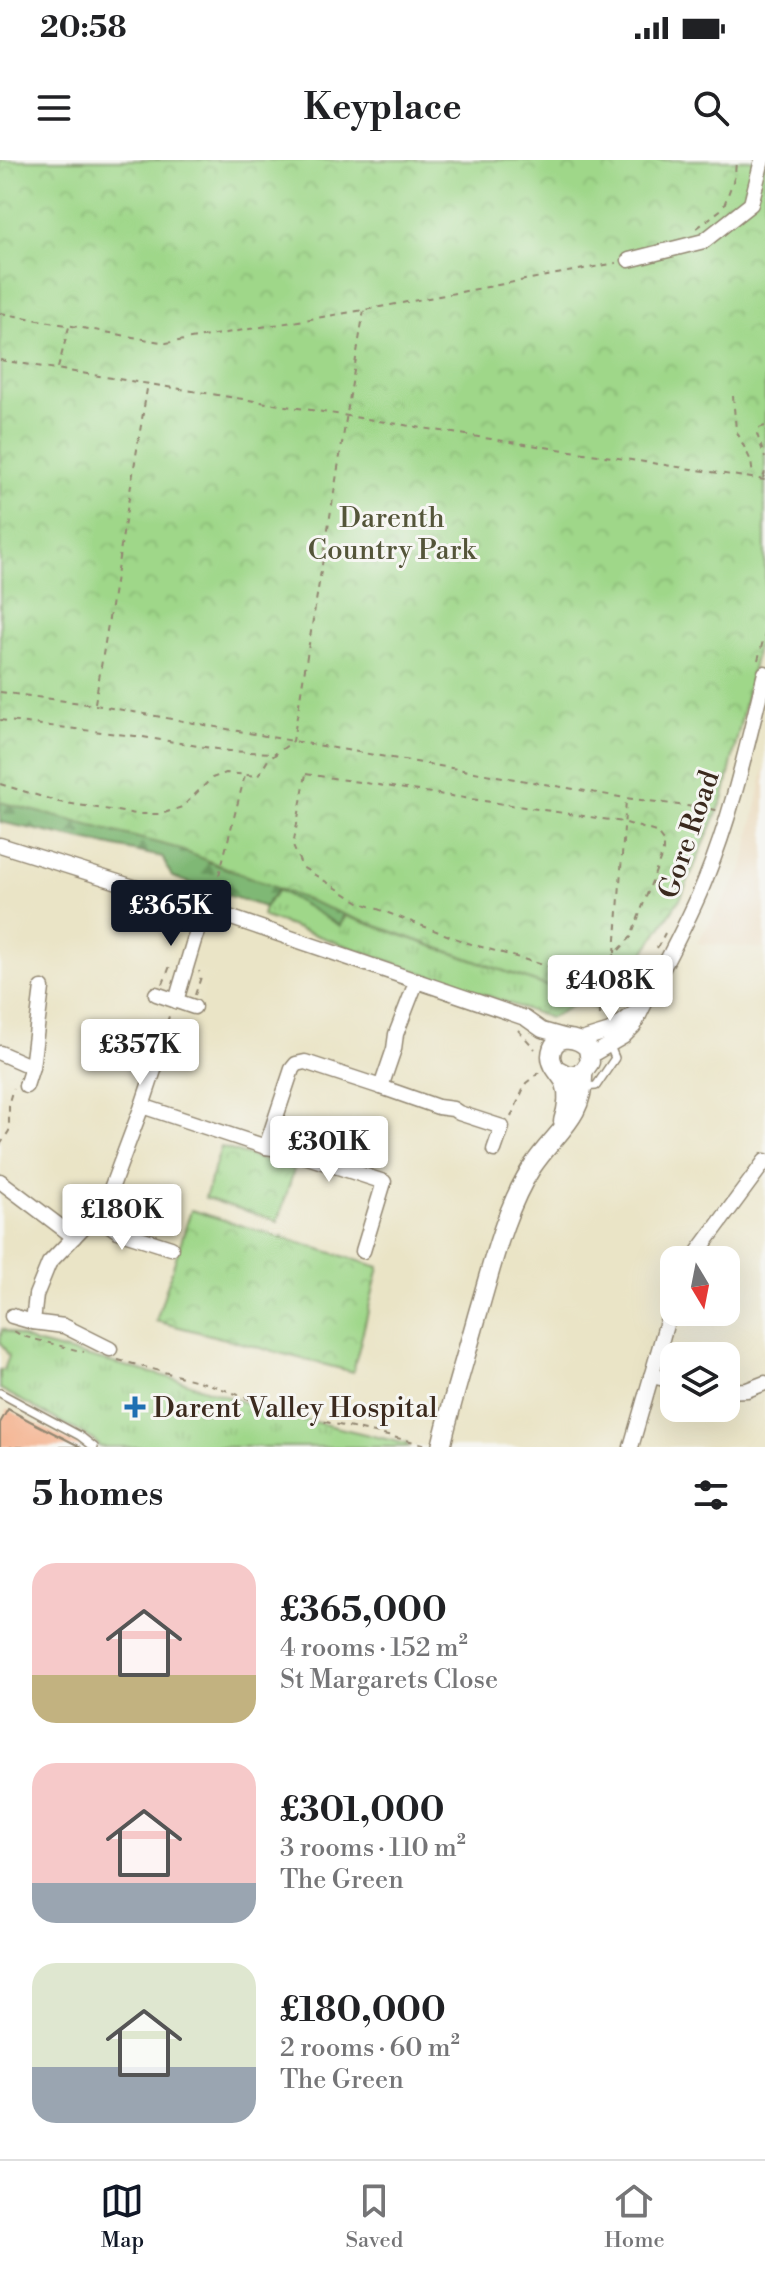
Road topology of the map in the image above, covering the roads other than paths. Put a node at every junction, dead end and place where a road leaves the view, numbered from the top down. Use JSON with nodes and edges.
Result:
{"nodes":[{"id":1,"x":762,"y":160,"type":"edge"},
{"id":2,"x":629,"y":260,"type":"road end"},
{"id":3,"x":765,"y":673,"type":"edge"},
{"id":4,"x":0,"y":845,"type":"edge"},
{"id":5,"x":206,"y":910,"type":"junction"},
{"id":6,"x":417,"y":980,"type":"junction"},
{"id":7,"x":42,"y":988,"type":"dead end"},
{"id":8,"x":156,"y":994,"type":"dead end"},
{"id":9,"x":176,"y":1001,"type":"junction"},
{"id":10,"x":643,"y":1005,"type":"junction"},
{"id":11,"x":194,"y":1007,"type":"dead end"},
{"id":12,"x":542,"y":1030,"type":"junction"},
{"id":13,"x":610,"y":1046,"type":"junction"},
{"id":14,"x":0,"y":1053,"type":"edge"},
{"id":15,"x":159,"y":1053,"type":"road end"},
{"id":16,"x":581,"y":1059,"type":"junction"},
{"id":17,"x":551,"y":1063,"type":"junction"},
{"id":18,"x":32,"y":1067,"type":"junction"},
{"id":19,"x":26,"y":1086,"type":"road end"},
{"id":20,"x":381,"y":1087,"type":"junction"},
{"id":21,"x":142,"y":1106,"type":"junction"},
{"id":22,"x":560,"y":1130,"type":"junction"},
{"id":23,"x":266,"y":1147,"type":"junction"},
{"id":24,"x":494,"y":1150,"type":"dead end"},
{"id":25,"x":765,"y":1161,"type":"edge"},
{"id":26,"x":0,"y":1181,"type":"edge"},
{"id":27,"x":95,"y":1215,"type":"junction"},
{"id":28,"x":74,"y":1237,"type":"junction"},
{"id":29,"x":702,"y":1246,"type":"edge"},
{"id":30,"x":171,"y":1248,"type":"dead end"},
{"id":31,"x":363,"y":1251,"type":"dead end"},
{"id":32,"x":33,"y":1322,"type":"junction"},
{"id":33,"x":12,"y":1323,"type":"road end"},
{"id":34,"x":666,"y":1326,"type":"edge"},
{"id":35,"x":114,"y":1354,"type":"road end"},
{"id":36,"x":651,"y":1376,"type":"junction"},
{"id":37,"x":660,"y":1378,"type":"edge"},
{"id":38,"x":765,"y":1383,"type":"edge"},
{"id":39,"x":740,"y":1390,"type":"edge"},
{"id":40,"x":0,"y":1393,"type":"edge"},
{"id":41,"x":435,"y":1446,"type":"edge"},
{"id":42,"x":94,"y":1447,"type":"edge"},
{"id":43,"x":631,"y":1447,"type":"edge"}],
"edges":[{"from":1,"to":2,"type":"street"},
{"from":3,"to":10,"type":"street","name":"Gore Road"},
{"from":4,"to":5,"type":"street"},
{"from":5,"to":6,"type":"street"},
{"from":5,"to":9,"type":"street"},
{"from":6,"to":12,"type":"street"},
{"from":6,"to":20,"type":"street"},
{"from":7,"to":18,"type":"street"},
{"from":8,"to":9,"type":"street"},
{"from":9,"to":11,"type":"street"},
{"from":10,"to":13,"type":"street","name":"Gore Road"},
{"from":10,"to":16,"type":"street","name":"Gore Road"},
{"from":12,"to":16,"type":"street"},
{"from":12,"to":17,"type":"street"},
{"from":13,"to":16,"type":"street","name":"Gore Road"},
{"from":13,"to":16,"type":"lane"},
{"from":14,"to":18,"type":"street"},
{"from":15,"to":21,"type":"street"},
{"from":16,"to":17,"type":"street"},
{"from":16,"to":17,"type":"street"},
{"from":16,"to":22,"type":"street"},
{"from":17,"to":22,"type":"street"},
{"from":18,"to":19,"type":"street"},
{"from":20,"to":23,"type":"street"},
{"from":20,"to":24,"type":"street"},
{"from":21,"to":23,"type":"street"},
{"from":21,"to":27,"type":"street"},
{"from":22,"to":41,"type":"street"},
{"from":23,"to":31,"type":"street"},
{"from":25,"to":29,"type":"street"},
{"from":26,"to":28,"type":"street"},
{"from":27,"to":28,"type":"street"},
{"from":27,"to":30,"type":"street"},
{"from":28,"to":32,"type":"street"},
{"from":32,"to":33,"type":"street"},
{"from":32,"to":35,"type":"street"},
{"from":34,"to":36,"type":"street"},
{"from":36,"to":37,"type":"street"},
{"from":36,"to":43,"type":"street"},
{"from":38,"to":39,"type":"street"},
{"from":40,"to":42,"type":"lane"}]}
